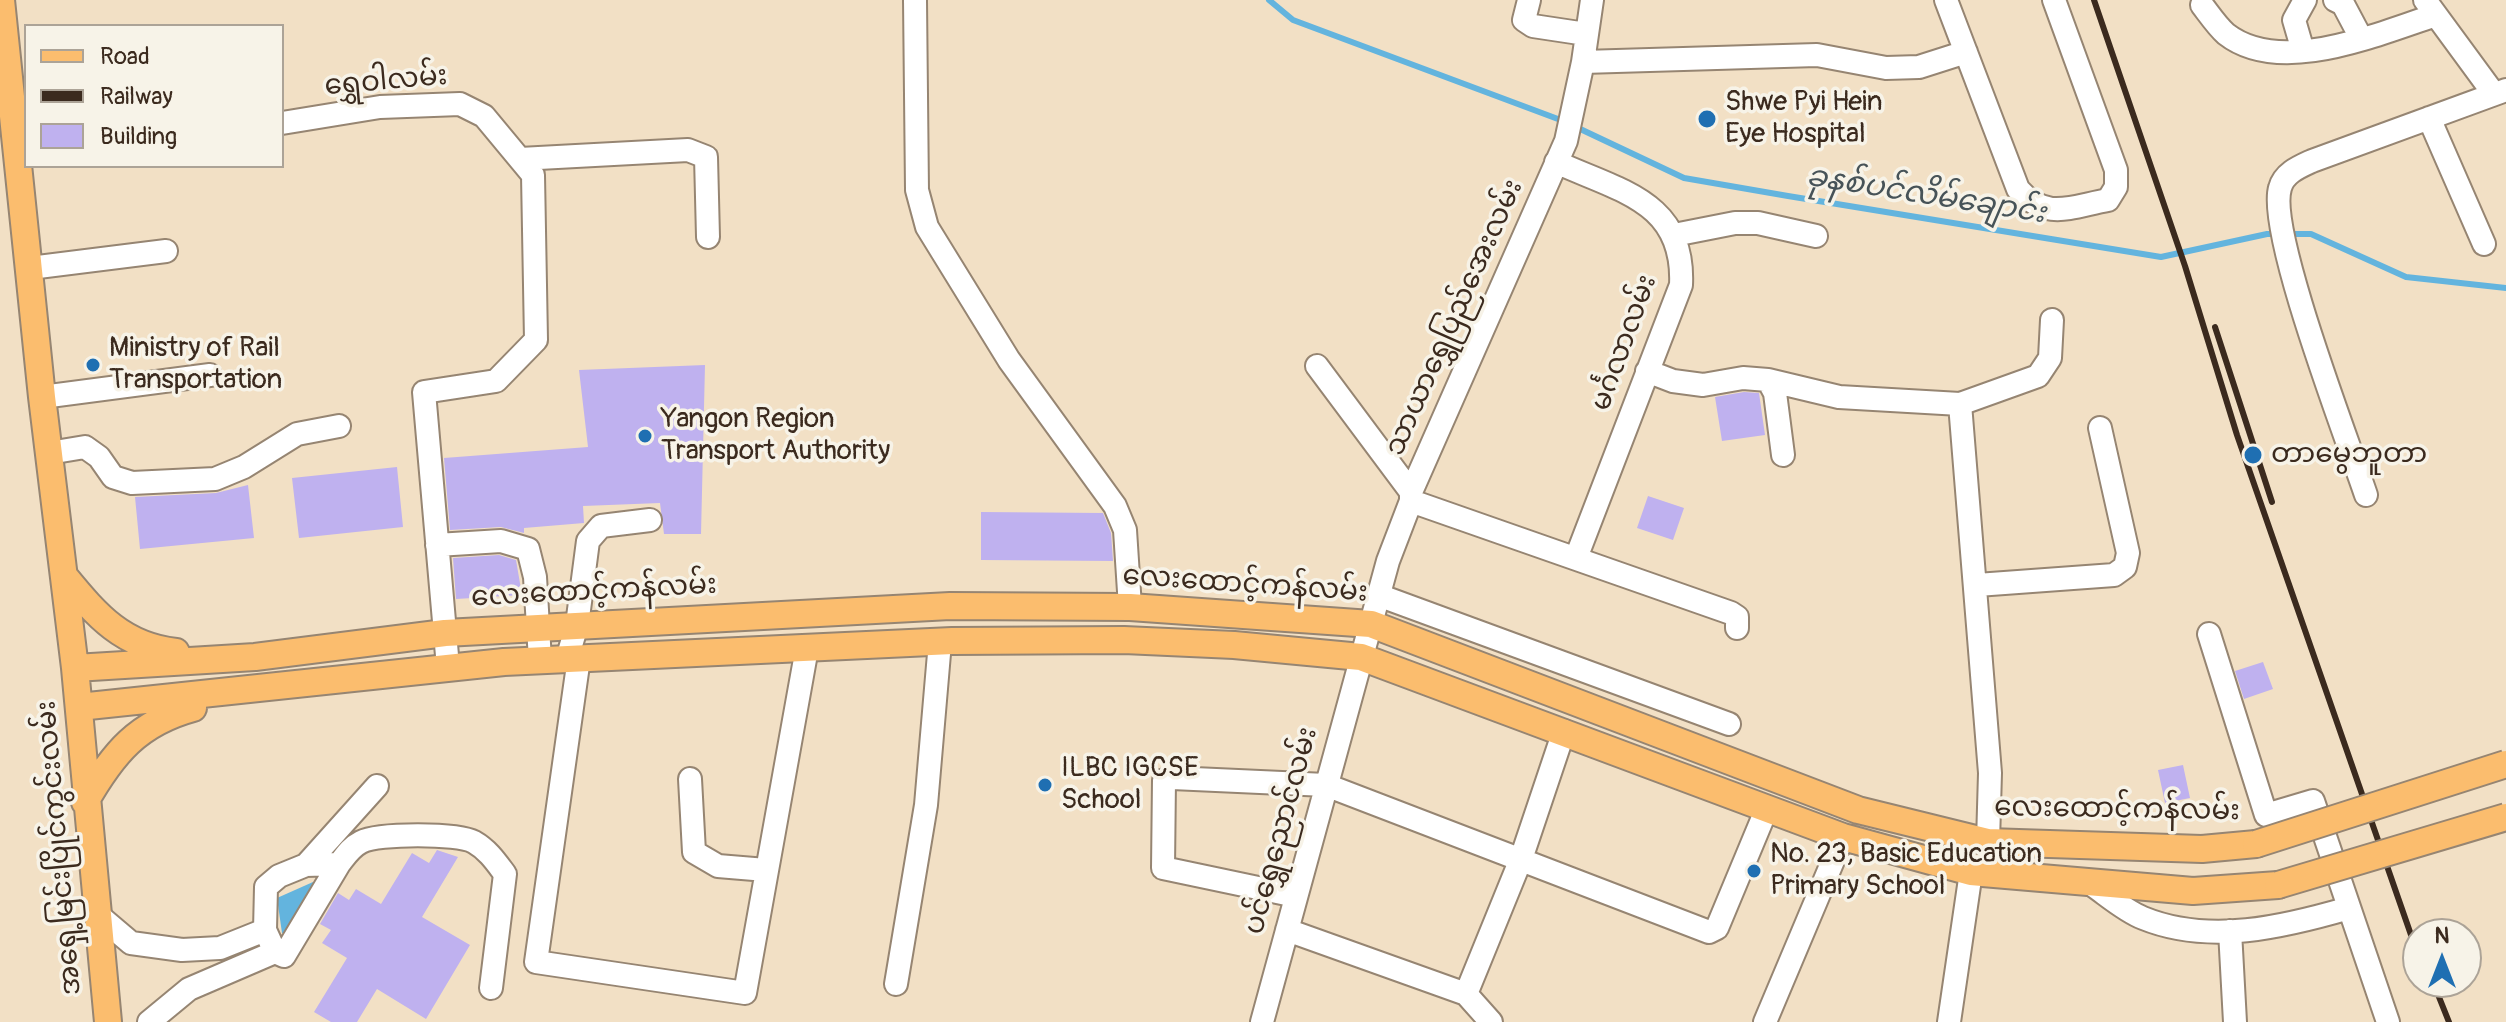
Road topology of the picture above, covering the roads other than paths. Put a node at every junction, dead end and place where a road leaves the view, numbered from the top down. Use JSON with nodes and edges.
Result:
{"nodes":[{"id":1,"x":1,"y":0,"type":"edge"},
{"id":2,"x":915,"y":0,"type":"edge"},
{"id":3,"x":1529,"y":0,"type":"edge"},
{"id":4,"x":1592,"y":0,"type":"edge"},
{"id":5,"x":1946,"y":0,"type":"edge"},
{"id":6,"x":2054,"y":0,"type":"edge"},
{"id":7,"x":2305,"y":0,"type":"edge"},
{"id":8,"x":2335,"y":0,"type":"edge"},
{"id":9,"x":2202,"y":5,"type":"dead end"},
{"id":10,"x":2430,"y":8,"type":"edge"},
{"id":11,"x":1586,"y":34,"type":"junction"},
{"id":12,"x":2361,"y":38,"type":"junction"},
{"id":13,"x":2303,"y":51,"type":"junction"},
{"id":14,"x":1966,"y":52,"type":"junction"},
{"id":15,"x":1583,"y":62,"type":"junction"},
{"id":16,"x":2500,"y":92,"type":"edge"},
{"id":17,"x":2429,"y":118,"type":"junction"},
{"id":18,"x":284,"y":123,"type":"edge"},
{"id":19,"x":520,"y":159,"type":"junction"},
{"id":20,"x":1556,"y":162,"type":"junction"},
{"id":21,"x":22,"y":164,"type":"edge"},
{"id":22,"x":1674,"y":235,"type":"junction"},
{"id":23,"x":1816,"y":236,"type":"dead end"},
{"id":24,"x":708,"y":237,"type":"dead end"},
{"id":25,"x":2484,"y":244,"type":"dead end"},
{"id":26,"x":166,"y":251,"type":"dead end"},
{"id":27,"x":30,"y":268,"type":"junction"},
{"id":28,"x":2052,"y":320,"type":"dead end"},
{"id":29,"x":1317,"y":366,"type":"dead end"},
{"id":30,"x":1647,"y":371,"type":"junction"},
{"id":31,"x":210,"y":375,"type":"dead end"},
{"id":32,"x":1768,"y":380,"type":"junction"},
{"id":33,"x":42,"y":397,"type":"junction"},
{"id":34,"x":1960,"y":404,"type":"junction"},
{"id":35,"x":339,"y":426,"type":"dead end"},
{"id":36,"x":2100,"y":428,"type":"dead end"},
{"id":37,"x":49,"y":453,"type":"junction"},
{"id":38,"x":1783,"y":455,"type":"dead end"},
{"id":39,"x":2366,"y":495,"type":"dead end"},
{"id":40,"x":1411,"y":497,"type":"junction"},
{"id":41,"x":650,"y":520,"type":"dead end"},
{"id":42,"x":437,"y":545,"type":"junction"},
{"id":43,"x":1576,"y":558,"type":"junction"},
{"id":44,"x":65,"y":577,"type":"junction"},
{"id":45,"x":1977,"y":585,"type":"junction"},
{"id":46,"x":1378,"y":595,"type":"junction"},
{"id":47,"x":950,"y":606,"type":"junction"},
{"id":48,"x":1130,"y":607,"type":"junction"},
{"id":49,"x":1371,"y":624,"type":"junction"},
{"id":50,"x":577,"y":625,"type":"junction"},
{"id":51,"x":536,"y":627,"type":"junction"},
{"id":52,"x":1737,"y":628,"type":"dead end"},
{"id":53,"x":501,"y":629,"type":"junction"},
{"id":54,"x":445,"y":633,"type":"junction"},
{"id":55,"x":2209,"y":634,"type":"dead end"},
{"id":56,"x":946,"y":642,"type":"junction"},
{"id":57,"x":807,"y":648,"type":"junction"},
{"id":58,"x":255,"y":657,"type":"junction"},
{"id":59,"x":1361,"y":657,"type":"junction"},
{"id":60,"x":573,"y":659,"type":"junction"},
{"id":61,"x":540,"y":660,"type":"junction"},
{"id":62,"x":504,"y":662,"type":"junction"},
{"id":63,"x":448,"y":667,"type":"junction"},
{"id":64,"x":75,"y":668,"type":"junction"},
{"id":65,"x":261,"y":690,"type":"junction"},
{"id":66,"x":79,"y":707,"type":"junction"},
{"id":67,"x":1596,"y":711,"type":"junction"},
{"id":68,"x":1729,"y":724,"type":"dead end"},
{"id":69,"x":1575,"y":735,"type":"junction"},
{"id":70,"x":1727,"y":760,"type":"junction"},
{"id":71,"x":2506,"y":764,"type":"edge"},
{"id":72,"x":690,"y":779,"type":"dead end"},
{"id":73,"x":1326,"y":785,"type":"junction"},
{"id":74,"x":377,"y":786,"type":"dead end"},
{"id":75,"x":1725,"y":791,"type":"junction"},
{"id":76,"x":85,"y":802,"type":"junction"},
{"id":77,"x":1767,"y":808,"type":"junction"},
{"id":78,"x":2506,"y":817,"type":"edge"},
{"id":79,"x":1843,"y":837,"type":"junction"},
{"id":80,"x":1988,"y":842,"type":"junction"},
{"id":81,"x":1521,"y":859,"type":"junction"},
{"id":82,"x":339,"y":864,"type":"junction"},
{"id":83,"x":306,"y":865,"type":"junction"},
{"id":84,"x":766,"y":870,"type":"junction"},
{"id":85,"x":1971,"y":872,"type":"junction"},
{"id":86,"x":2091,"y":884,"type":"junction"},
{"id":87,"x":1296,"y":896,"type":"junction"},
{"id":88,"x":2349,"y":908,"type":"junction"},
{"id":89,"x":98,"y":915,"type":"junction"},
{"id":90,"x":265,"y":930,"type":"junction"},
{"id":91,"x":1287,"y":930,"type":"junction"},
{"id":92,"x":2230,"y":931,"type":"junction"},
{"id":93,"x":275,"y":952,"type":"junction"},
{"id":94,"x":896,"y":984,"type":"dead end"},
{"id":95,"x":491,"y":988,"type":"dead end"},
{"id":96,"x":1466,"y":994,"type":"junction"},
{"id":97,"x":108,"y":1022,"type":"edge"},
{"id":98,"x":149,"y":1022,"type":"edge"},
{"id":99,"x":1262,"y":1022,"type":"edge"},
{"id":100,"x":1491,"y":1022,"type":"edge"},
{"id":101,"x":1765,"y":1022,"type":"edge"},
{"id":102,"x":1949,"y":1022,"type":"edge"},
{"id":103,"x":2235,"y":1022,"type":"edge"},
{"id":104,"x":2388,"y":1022,"type":"edge"}],
"edges":[{"from":1,"to":21,"type":"main road","name":"အရှေ့မြင်းပြိုင်ကွင်းလမ်း"},
{"from":2,"to":48,"type":"street"},
{"from":3,"to":11,"type":"street"},
{"from":4,"to":11,"type":"street","name":"သာယာရွှေပြည်အေးလမ်း"},
{"from":5,"to":14,"type":"street"},
{"from":6,"to":14,"type":"street"},
{"from":7,"to":13,"type":"street"},
{"from":8,"to":12,"type":"street"},
{"from":9,"to":13,"type":"street"},
{"from":10,"to":12,"type":"street"},
{"from":10,"to":16,"type":"street"},
{"from":11,"to":15,"type":"street","name":"သာယာရွှေပြည်အေးလမ်း"},
{"from":12,"to":13,"type":"street"},
{"from":14,"to":15,"type":"street"},
{"from":15,"to":20,"type":"street","name":"သာယာရွှေပြည်အေးလမ်း"},
{"from":16,"to":17,"type":"street"},
{"from":17,"to":25,"type":"street"},
{"from":17,"to":39,"type":"street"},
{"from":18,"to":19,"type":"street","name":"ရွှေဝါလမ်း"},
{"from":19,"to":24,"type":"street"},
{"from":19,"to":42,"type":"street","name":"ရွှေဝါလမ်း"},
{"from":20,"to":22,"type":"street","name":"မင်္ဂလာလမ်း"},
{"from":20,"to":40,"type":"street","name":"သာယာရွှေပြည်အေးလမ်း"},
{"from":21,"to":27,"type":"main road","name":"အရှေ့မြင်းပြိုင်ကွင်းလမ်း"},
{"from":22,"to":23,"type":"street"},
{"from":22,"to":30,"type":"street","name":"မင်္ဂလာလမ်း"},
{"from":26,"to":27,"type":"street"},
{"from":27,"to":33,"type":"main road","name":"အရှေ့မြင်းပြိုင်ကွင်းလမ်း"},
{"from":28,"to":34,"type":"street"},
{"from":29,"to":40,"type":"street"},
{"from":30,"to":32,"type":"street"},
{"from":30,"to":43,"type":"street","name":"မင်္ဂလာလမ်း"},
{"from":31,"to":33,"type":"street"},
{"from":32,"to":34,"type":"street"},
{"from":32,"to":38,"type":"street"},
{"from":33,"to":37,"type":"main road","name":"အရှေ့မြင်းပြိုင်ကွင်းလမ်း"},
{"from":34,"to":45,"type":"street"},
{"from":35,"to":37,"type":"street"},
{"from":36,"to":45,"type":"street"},
{"from":37,"to":44,"type":"main road","name":"အရှေ့မြင်းပြိုင်ကွင်းလမ်း"},
{"from":40,"to":43,"type":"street"},
{"from":40,"to":46,"type":"street","name":"သာယာရွှေပြည်အေးလမ်း"},
{"from":41,"to":50,"type":"street"},
{"from":42,"to":51,"type":"street"},
{"from":42,"to":54,"type":"street"},
{"from":43,"to":52,"type":"street"},
{"from":44,"to":58,"type":"main road"},
{"from":44,"to":64,"type":"main road","name":"အရှေ့မြင်းပြိုင်ကွင်းလမ်း"},
{"from":45,"to":80,"type":"street"},
{"from":46,"to":49,"type":"street","name":"သာယာရွှေပြည်အေးလမ်း"},
{"from":46,"to":68,"type":"street"},
{"from":47,"to":48,"type":"main road","name":"လေးထောင့်ကန်လမ်း"},
{"from":47,"to":50,"type":"main road","name":"လေးထောင့်ကန်လမ်း"},
{"from":47,"to":56,"type":"main road"},
{"from":48,"to":49,"type":"main road","name":"လေးထောင့်ကန်လမ်း"},
{"from":49,"to":59,"type":"street","name":"သာယာရွှေပြည်အေးလမ်း"},
{"from":49,"to":67,"type":"main road","name":"လေးထောင့်ကန်လမ်း"},
{"from":50,"to":51,"type":"main road","name":"လေးထောင့်ကန်လမ်း"},
{"from":50,"to":60,"type":"street"},
{"from":51,"to":53,"type":"main road","name":"လေးထောင့်ကန်လမ်း"},
{"from":51,"to":61,"type":"street"},
{"from":53,"to":54,"type":"main road","name":"လေးထောင့်ကန်လမ်း"},
{"from":53,"to":62,"type":"main road"},
{"from":54,"to":58,"type":"main road","name":"လေးထောင့်ကန်လမ်း"},
{"from":54,"to":63,"type":"street"},
{"from":55,"to":88,"type":"street"},
{"from":56,"to":57,"type":"main road"},
{"from":56,"to":59,"type":"main road"},
{"from":56,"to":94,"type":"street"},
{"from":57,"to":60,"type":"main road"},
{"from":57,"to":84,"type":"street"},
{"from":58,"to":64,"type":"main road","name":"လေးထောင့်ကန်လမ်း"},
{"from":59,"to":69,"type":"main road"},
{"from":59,"to":73,"type":"street","name":"ပင်ရွှေညောင်လမ်း"},
{"from":60,"to":61,"type":"main road"},
{"from":60,"to":84,"type":"street"},
{"from":61,"to":62,"type":"main road"},
{"from":62,"to":63,"type":"main road"},
{"from":63,"to":65,"type":"main road"},
{"from":64,"to":66,"type":"main road","name":"အရှေ့မြင်းပြိုင်ကွင်းလမ်း"},
{"from":65,"to":66,"type":"main road"},
{"from":65,"to":76,"type":"main road"},
{"from":66,"to":76,"type":"main road","name":"အရှေ့မြင်းပြိုင်ကွင်းလမ်း"},
{"from":67,"to":69,"type":"main road"},
{"from":67,"to":70,"type":"main road","name":"လေးထောင့်ကန်လမ်း"},
{"from":69,"to":75,"type":"main road"},
{"from":69,"to":81,"type":"street"},
{"from":70,"to":75,"type":"street"},
{"from":70,"to":80,"type":"main road","name":"လေးထောင့်ကန်လမ်း"},
{"from":71,"to":80,"type":"main road","name":"လေးထောင့်ကန်လမ်း","bridge":true},
{"from":72,"to":84,"type":"street"},
{"from":73,"to":81,"type":"street"},
{"from":73,"to":87,"type":"street","name":"ပင်ရွှေညောင်လမ်း"},
{"from":73,"to":87,"type":"street"},
{"from":74,"to":83,"type":"street"},
{"from":75,"to":77,"type":"main road"},
{"from":76,"to":89,"type":"main road","name":"အရှေ့မြင်းပြိုင်ကွင်းလမ်း"},
{"from":77,"to":79,"type":"main road"},
{"from":77,"to":81,"type":"street"},
{"from":78,"to":86,"type":"main road","bridge":true},
{"from":79,"to":85,"type":"main road"},
{"from":79,"to":101,"type":"street"},
{"from":81,"to":96,"type":"street"},
{"from":82,"to":83,"type":"street"},
{"from":82,"to":93,"type":"street"},
{"from":82,"to":95,"type":"street"},
{"from":83,"to":90,"type":"street"},
{"from":85,"to":86,"type":"main road"},
{"from":85,"to":102,"type":"street"},
{"from":86,"to":92,"type":"street"},
{"from":87,"to":91,"type":"street","name":"ပင်ရွှေညောင်လမ်း"},
{"from":88,"to":92,"type":"street"},
{"from":88,"to":104,"type":"street"},
{"from":89,"to":90,"type":"street"},
{"from":89,"to":97,"type":"main road","name":"အရှေ့မြင်းပြိုင်ကွင်းလမ်း"},
{"from":90,"to":93,"type":"street"},
{"from":91,"to":96,"type":"street"},
{"from":91,"to":99,"type":"street","name":"ပင်ရွှေညောင်လမ်း"},
{"from":92,"to":103,"type":"street"},
{"from":93,"to":98,"type":"street"},
{"from":96,"to":100,"type":"street"}]}
